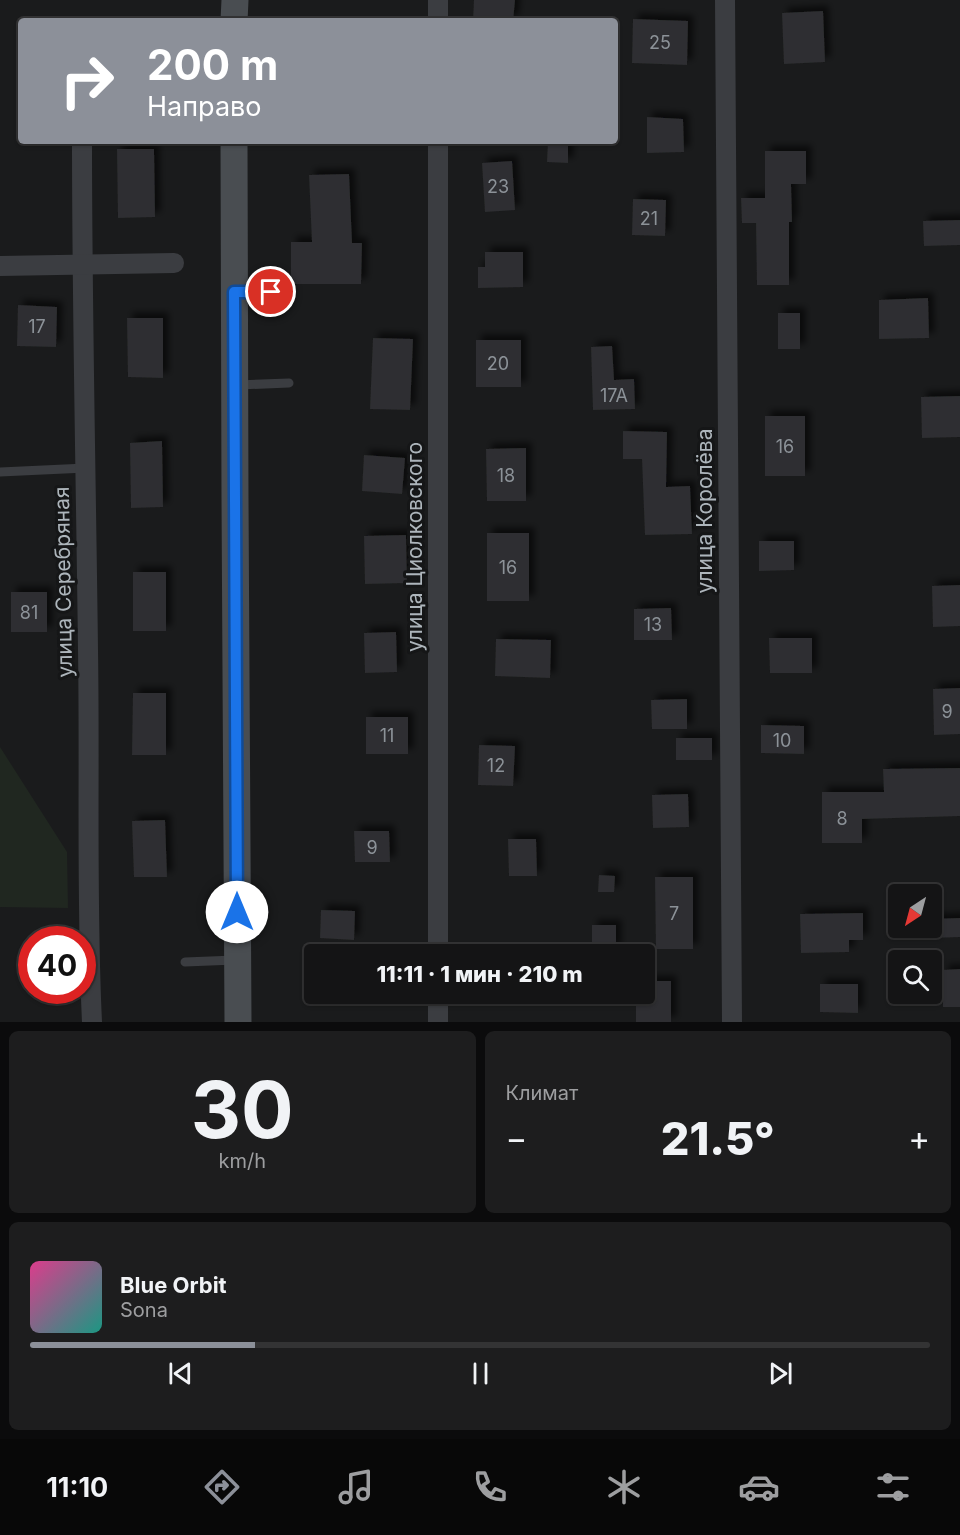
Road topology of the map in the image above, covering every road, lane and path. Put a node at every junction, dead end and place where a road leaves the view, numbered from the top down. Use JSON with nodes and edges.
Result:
{"nodes":[{"id":1,"x":235,"y":0,"type":"edge"},
{"id":2,"x":438,"y":0,"type":"edge"},
{"id":3,"x":725,"y":0,"type":"edge"},
{"id":4,"x":234,"y":18,"type":"edge"},
{"id":5,"x":438,"y":18,"type":"edge"},
{"id":6,"x":82,"y":144,"type":"edge"},
{"id":7,"x":234,"y":144,"type":"edge"},
{"id":8,"x":438,"y":144,"type":"edge"},
{"id":9,"x":174,"y":263,"type":"dead end"},
{"id":10,"x":82,"y":264,"type":"junction"},
{"id":11,"x":0,"y":266,"type":"edge"},
{"id":12,"x":234,"y":292,"type":"junction"},
{"id":13,"x":289,"y":293,"type":"dead end"},
{"id":14,"x":289,"y":383,"type":"dead end"},
{"id":15,"x":234,"y":385,"type":"junction"},
{"id":16,"x":86,"y":468,"type":"junction"},
{"id":17,"x":0,"y":472,"type":"edge"},
{"id":18,"x":438,"y":944,"type":"edge"},
{"id":19,"x":237,"y":959,"type":"junction"},
{"id":20,"x":185,"y":962,"type":"dead end"},
{"id":21,"x":438,"y":1004,"type":"edge"},
{"id":22,"x":93,"y":1022,"type":"edge"},
{"id":23,"x":238,"y":1022,"type":"edge"},
{"id":24,"x":438,"y":1022,"type":"edge"},
{"id":25,"x":732,"y":1022,"type":"edge"}],
"edges":[{"from":1,"to":4,"type":"street"},
{"from":2,"to":5,"type":"street"},
{"from":3,"to":25,"type":"street","name":"улица Королёва"},
{"from":6,"to":10,"type":"street","name":"улица Серебряная"},
{"from":7,"to":12,"type":"street"},
{"from":8,"to":18,"type":"street","name":"улица Циолковского"},
{"from":9,"to":10,"type":"street"},
{"from":10,"to":11,"type":"street"},
{"from":10,"to":16,"type":"street","name":"улица Серебряная"},
{"from":12,"to":13,"type":"lane"},
{"from":12,"to":15,"type":"street"},
{"from":14,"to":15,"type":"lane"},
{"from":15,"to":19,"type":"street"},
{"from":16,"to":17,"type":"lane"},
{"from":16,"to":22,"type":"street","name":"улица Серебряная"},
{"from":19,"to":20,"type":"lane"},
{"from":19,"to":23,"type":"street"},
{"from":21,"to":24,"type":"street"}]}
